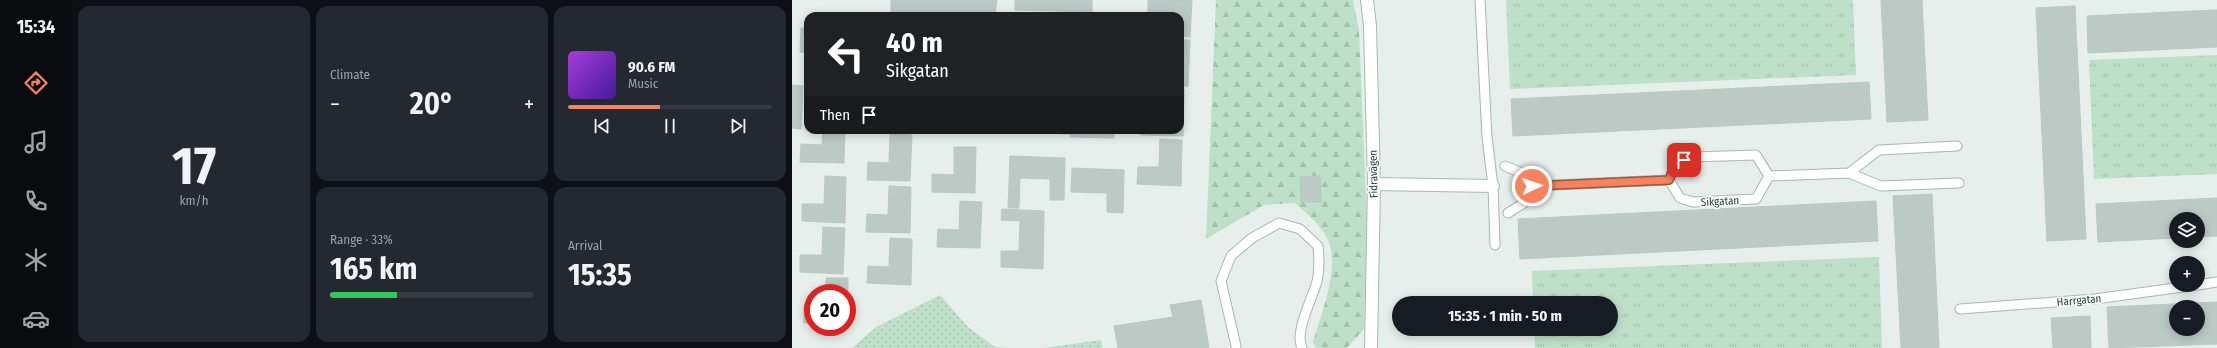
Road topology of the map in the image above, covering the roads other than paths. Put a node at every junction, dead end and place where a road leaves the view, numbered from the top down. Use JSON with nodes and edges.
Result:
{"nodes":[{"id":1,"x":1367,"y":0,"type":"edge"},
{"id":2,"x":1480,"y":0,"type":"edge"},
{"id":3,"x":1957,"y":146,"type":"dead end"},
{"id":4,"x":1505,"y":166,"type":"dead end"},
{"id":5,"x":1849,"y":173,"type":"junction"},
{"id":6,"x":1769,"y":176,"type":"junction"},
{"id":7,"x":1669,"y":180,"type":"junction"},
{"id":8,"x":1958,"y":183,"type":"dead end"},
{"id":9,"x":1374,"y":184,"type":"junction"},
{"id":10,"x":1493,"y":186,"type":"junction"},
{"id":11,"x":1532,"y":186,"type":"junction"},
{"id":12,"x":1508,"y":213,"type":"dead end"},
{"id":13,"x":1495,"y":245,"type":"dead end"},
{"id":14,"x":2217,"y":282,"type":"edge"},
{"id":15,"x":2205,"y":284,"type":"edge"},
{"id":16,"x":2169,"y":289,"type":"edge"},
{"id":17,"x":1960,"y":309,"type":"dead end"},
{"id":18,"x":1236,"y":346,"type":"dead end"},
{"id":19,"x":1302,"y":348,"type":"edge"},
{"id":20,"x":1371,"y":348,"type":"edge"}],
"edges":[{"from":1,"to":9,"type":"street","name":"Fidravägen"},
{"from":2,"to":10,"type":"lane"},
{"from":3,"to":5,"type":"lane"},
{"from":4,"to":11,"type":"lane"},
{"from":5,"to":6,"type":"lane"},
{"from":5,"to":8,"type":"lane"},
{"from":6,"to":7,"type":"lane","name":"Sikgatan"},
{"from":6,"to":7,"type":"lane"},
{"from":7,"to":11,"type":"lane"},
{"from":9,"to":10,"type":"street"},
{"from":9,"to":20,"type":"street","name":"Fidravägen"},
{"from":10,"to":13,"type":"lane"},
{"from":11,"to":12,"type":"lane"},
{"from":14,"to":15,"type":"lane","name":"Harrgatan"},
{"from":16,"to":17,"type":"lane","name":"Harrgatan"},
{"from":18,"to":19,"type":"lane"}]}
